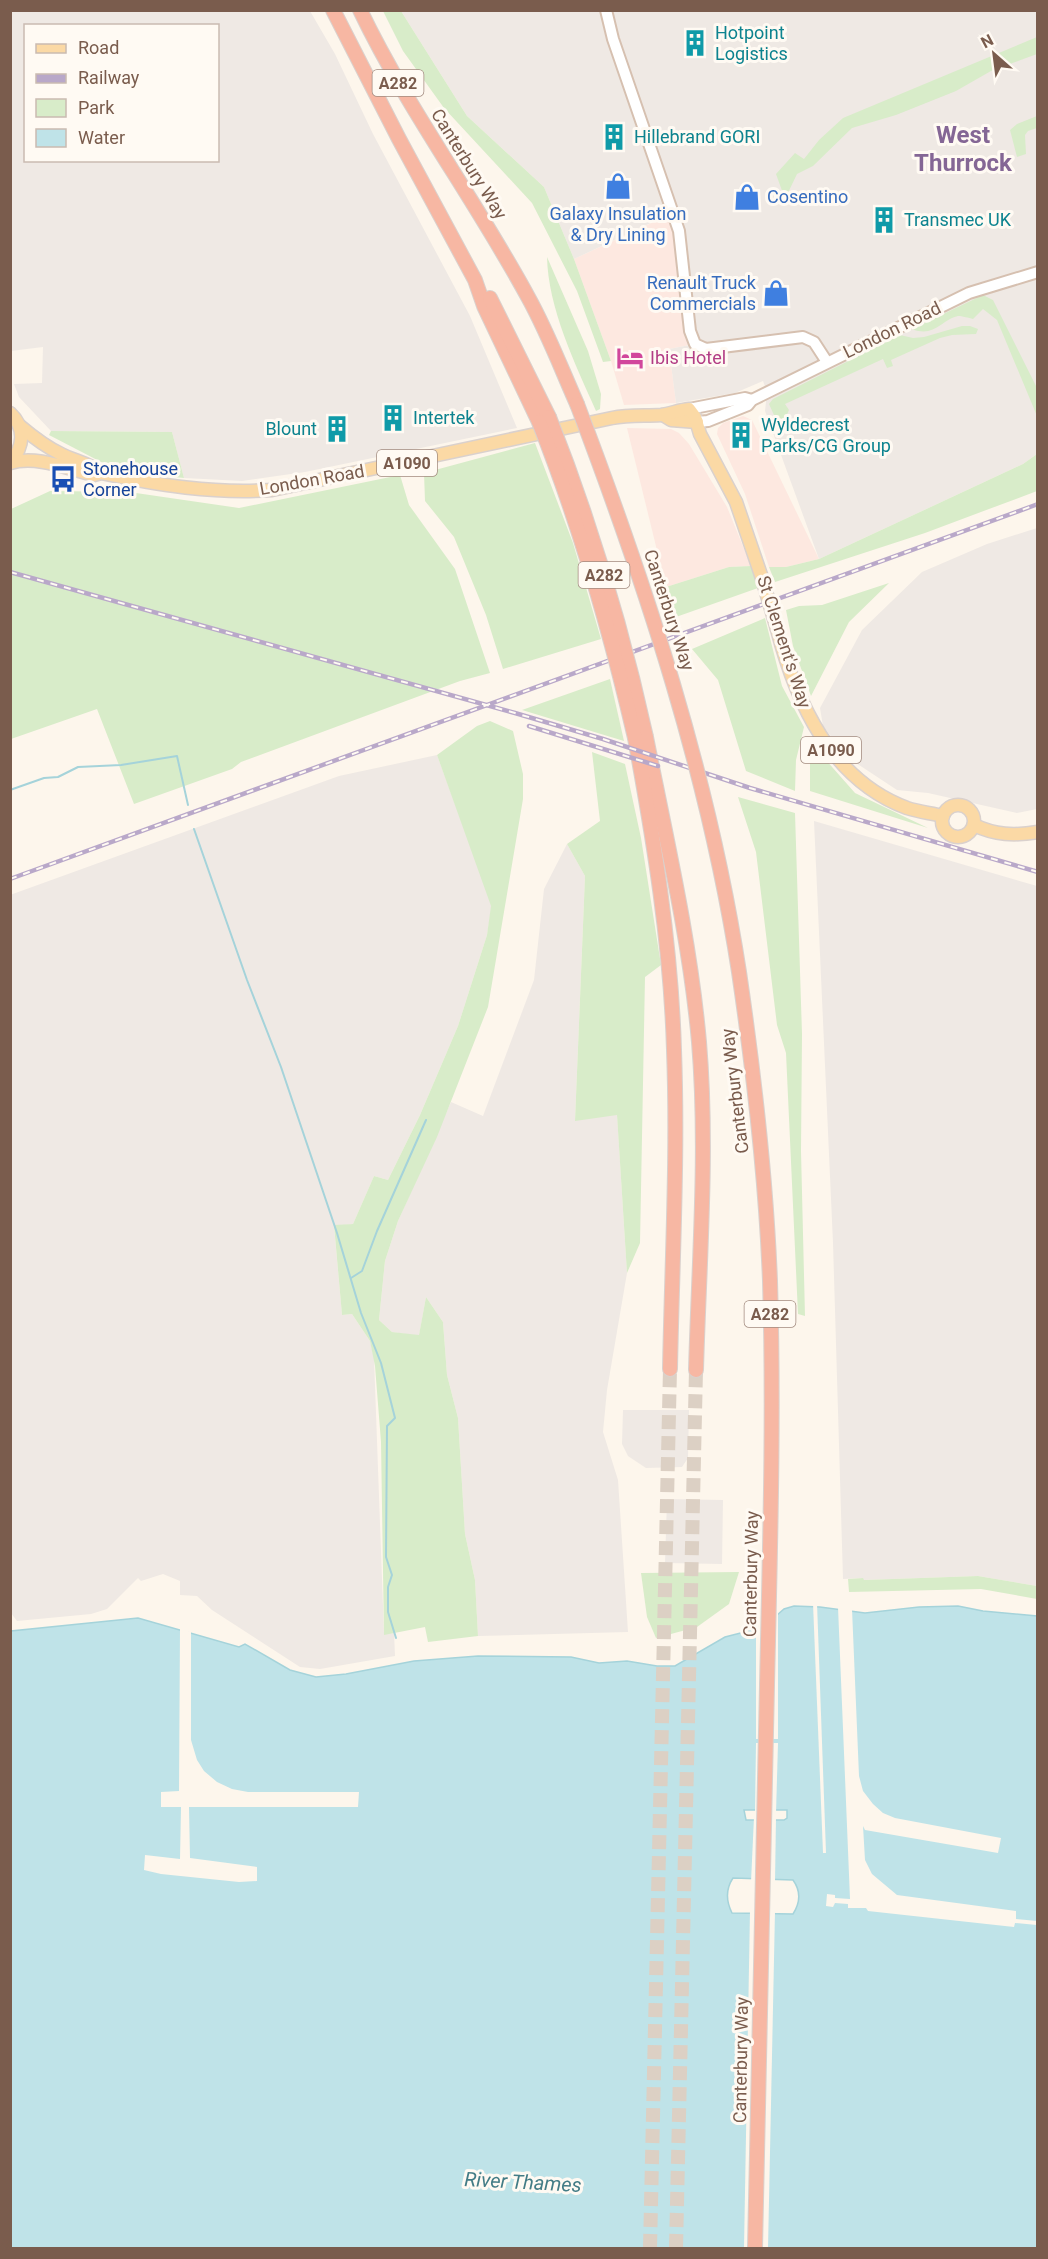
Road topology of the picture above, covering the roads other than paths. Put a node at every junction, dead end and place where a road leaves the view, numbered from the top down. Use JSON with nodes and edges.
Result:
{"nodes":[{"id":1,"x":333,"y":10,"type":"edge"},
{"id":2,"x":360,"y":10,"type":"edge"},
{"id":3,"x":610,"y":12,"type":"edge"},
{"id":4,"x":1038,"y":272,"type":"edge"},
{"id":5,"x":827,"y":362,"type":"junction"},
{"id":6,"x":752,"y":400,"type":"junction"},
{"id":7,"x":689,"y":410,"type":"junction"},
{"id":8,"x":11,"y":412,"type":"edge"},
{"id":9,"x":663,"y":415,"type":"junction"},
{"id":10,"x":697,"y":422,"type":"junction"},
{"id":11,"x":20,"y":426,"type":"junction"},
{"id":12,"x":10,"y":463,"type":"edge"},
{"id":13,"x":101,"y":473,"type":"junction"},
{"id":14,"x":649,"y":781,"type":"junction"},
{"id":15,"x":943,"y":816,"type":"junction"},
{"id":16,"x":974,"y":825,"type":"junction"},
{"id":17,"x":1038,"y":832,"type":"edge"},
{"id":18,"x":670,"y":1370,"type":"tunnel mouth"},
{"id":19,"x":696,"y":1370,"type":"tunnel mouth"},
{"id":20,"x":755,"y":2248,"type":"edge"}],
"edges":[{"from":1,"to":14,"type":"highway","name":"Canterbury Way","number":"A282","bridge":true},
{"from":2,"to":20,"type":"highway","name":"Canterbury Way","number":"A282","bridge":true},
{"from":3,"to":5,"type":"street"},
{"from":4,"to":5,"type":"street","name":"London Road"},
{"from":5,"to":6,"type":"street","name":"London Road"},
{"from":6,"to":7,"type":"street","name":"London Road"},
{"from":6,"to":10,"type":"street","name":"London Road"},
{"from":7,"to":9,"type":"main road","name":"London Road","number":"A1090"},
{"from":7,"to":10,"type":"main road","name":"St Clement's Way","number":"A1090"},
{"from":8,"to":11,"type":"main road","number":"A1090"},
{"from":9,"to":10,"type":"main road","name":"London Road","number":"A1090"},
{"from":9,"to":13,"type":"main road","name":"London Road","number":"A1090"},
{"from":10,"to":15,"type":"main road","name":"St Clement's Way","number":"A1090","bridge":true},
{"from":11,"to":12,"type":"main road","number":"A1090"},
{"from":11,"to":13,"type":"main road","name":"London Road","number":"A1090"},
{"from":12,"to":13,"type":"main road","name":"London Road","number":"A1090"},
{"from":14,"to":18,"type":"highway","name":"Canterbury Way","number":"A282"},
{"from":14,"to":19,"type":"highway","name":"Canterbury Way","number":"A282"},
{"from":15,"to":16,"type":"main road","name":"St Clement's Way","number":"A1090"},
{"from":15,"to":16,"type":"main road"},
{"from":16,"to":17,"type":"main road","number":"A1090"}]}
